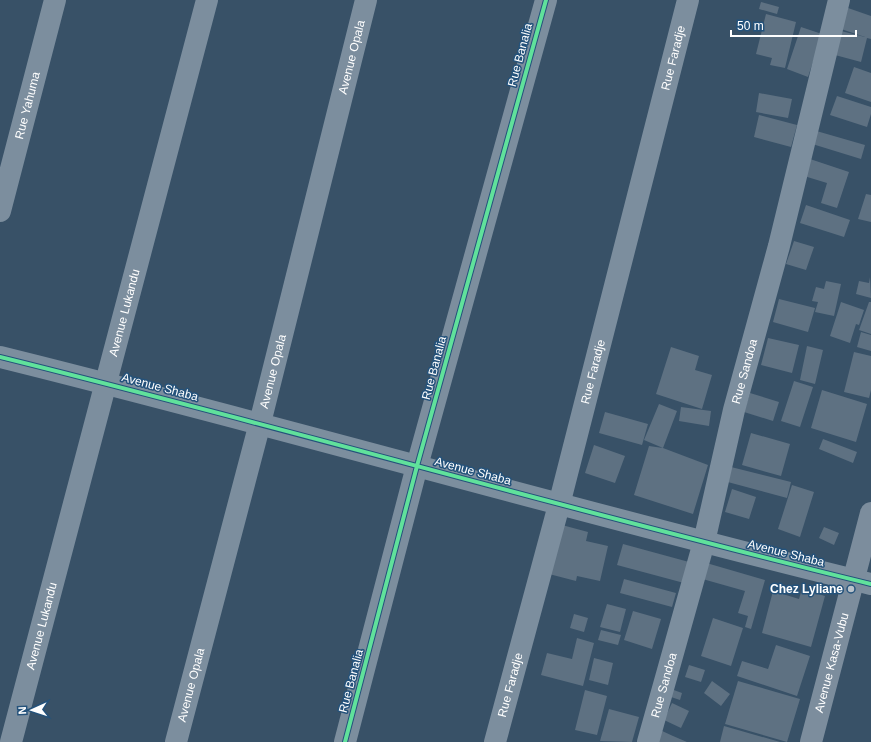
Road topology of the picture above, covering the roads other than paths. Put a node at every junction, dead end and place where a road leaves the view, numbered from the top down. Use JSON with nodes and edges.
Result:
{"nodes":[{"id":1,"x":55,"y":0,"type":"edge"},
{"id":2,"x":208,"y":0,"type":"edge"},
{"id":3,"x":366,"y":0,"type":"edge"},
{"id":4,"x":546,"y":0,"type":"edge"},
{"id":5,"x":688,"y":0,"type":"edge"},
{"id":6,"x":839,"y":0,"type":"edge"},
{"id":7,"x":0,"y":211,"type":"edge"},
{"id":8,"x":0,"y":357,"type":"edge"},
{"id":9,"x":107,"y":384,"type":"junction"},
{"id":10,"x":260,"y":424,"type":"junction"},
{"id":11,"x":417,"y":466,"type":"junction"},
{"id":12,"x":559,"y":505,"type":"junction"},
{"id":13,"x":871,"y":513,"type":"edge"},
{"id":14,"x":704,"y":542,"type":"junction"},
{"id":15,"x":862,"y":582,"type":"edge"},
{"id":16,"x":11,"y":742,"type":"edge"},
{"id":17,"x":176,"y":742,"type":"edge"},
{"id":18,"x":345,"y":742,"type":"edge"},
{"id":19,"x":495,"y":742,"type":"edge"},
{"id":20,"x":648,"y":742,"type":"edge"},
{"id":21,"x":811,"y":742,"type":"edge"}],
"edges":[{"from":1,"to":7,"type":"street","name":"Rue Yahuma"},
{"from":2,"to":9,"type":"street","name":"Avenue Lukandu"},
{"from":3,"to":10,"type":"street","name":"Avenue Opala"},
{"from":4,"to":11,"type":"street","name":"Rue Banalia"},
{"from":5,"to":12,"type":"street","name":"Rue Faradje"},
{"from":6,"to":14,"type":"street","name":"Rue Sandoa"},
{"from":8,"to":9,"type":"street","name":"Avenue Shaba"},
{"from":9,"to":10,"type":"street","name":"Avenue Shaba"},
{"from":9,"to":16,"type":"street","name":"Avenue Lukandu"},
{"from":10,"to":11,"type":"street","name":"Avenue Shaba"},
{"from":10,"to":17,"type":"street","name":"Avenue Opala"},
{"from":11,"to":12,"type":"street","name":"Avenue Shaba"},
{"from":11,"to":18,"type":"street","name":"Rue Banalia"},
{"from":12,"to":14,"type":"street","name":"Avenue Shaba"},
{"from":12,"to":19,"type":"street","name":"Rue Faradje"},
{"from":13,"to":15,"type":"main road","name":"Avenue Kasa-Vubu"},
{"from":14,"to":15,"type":"street","name":"Avenue Shaba"},
{"from":14,"to":20,"type":"street","name":"Rue Sandoa"},
{"from":15,"to":21,"type":"main road","name":"Avenue Kasa-Vubu"}]}
